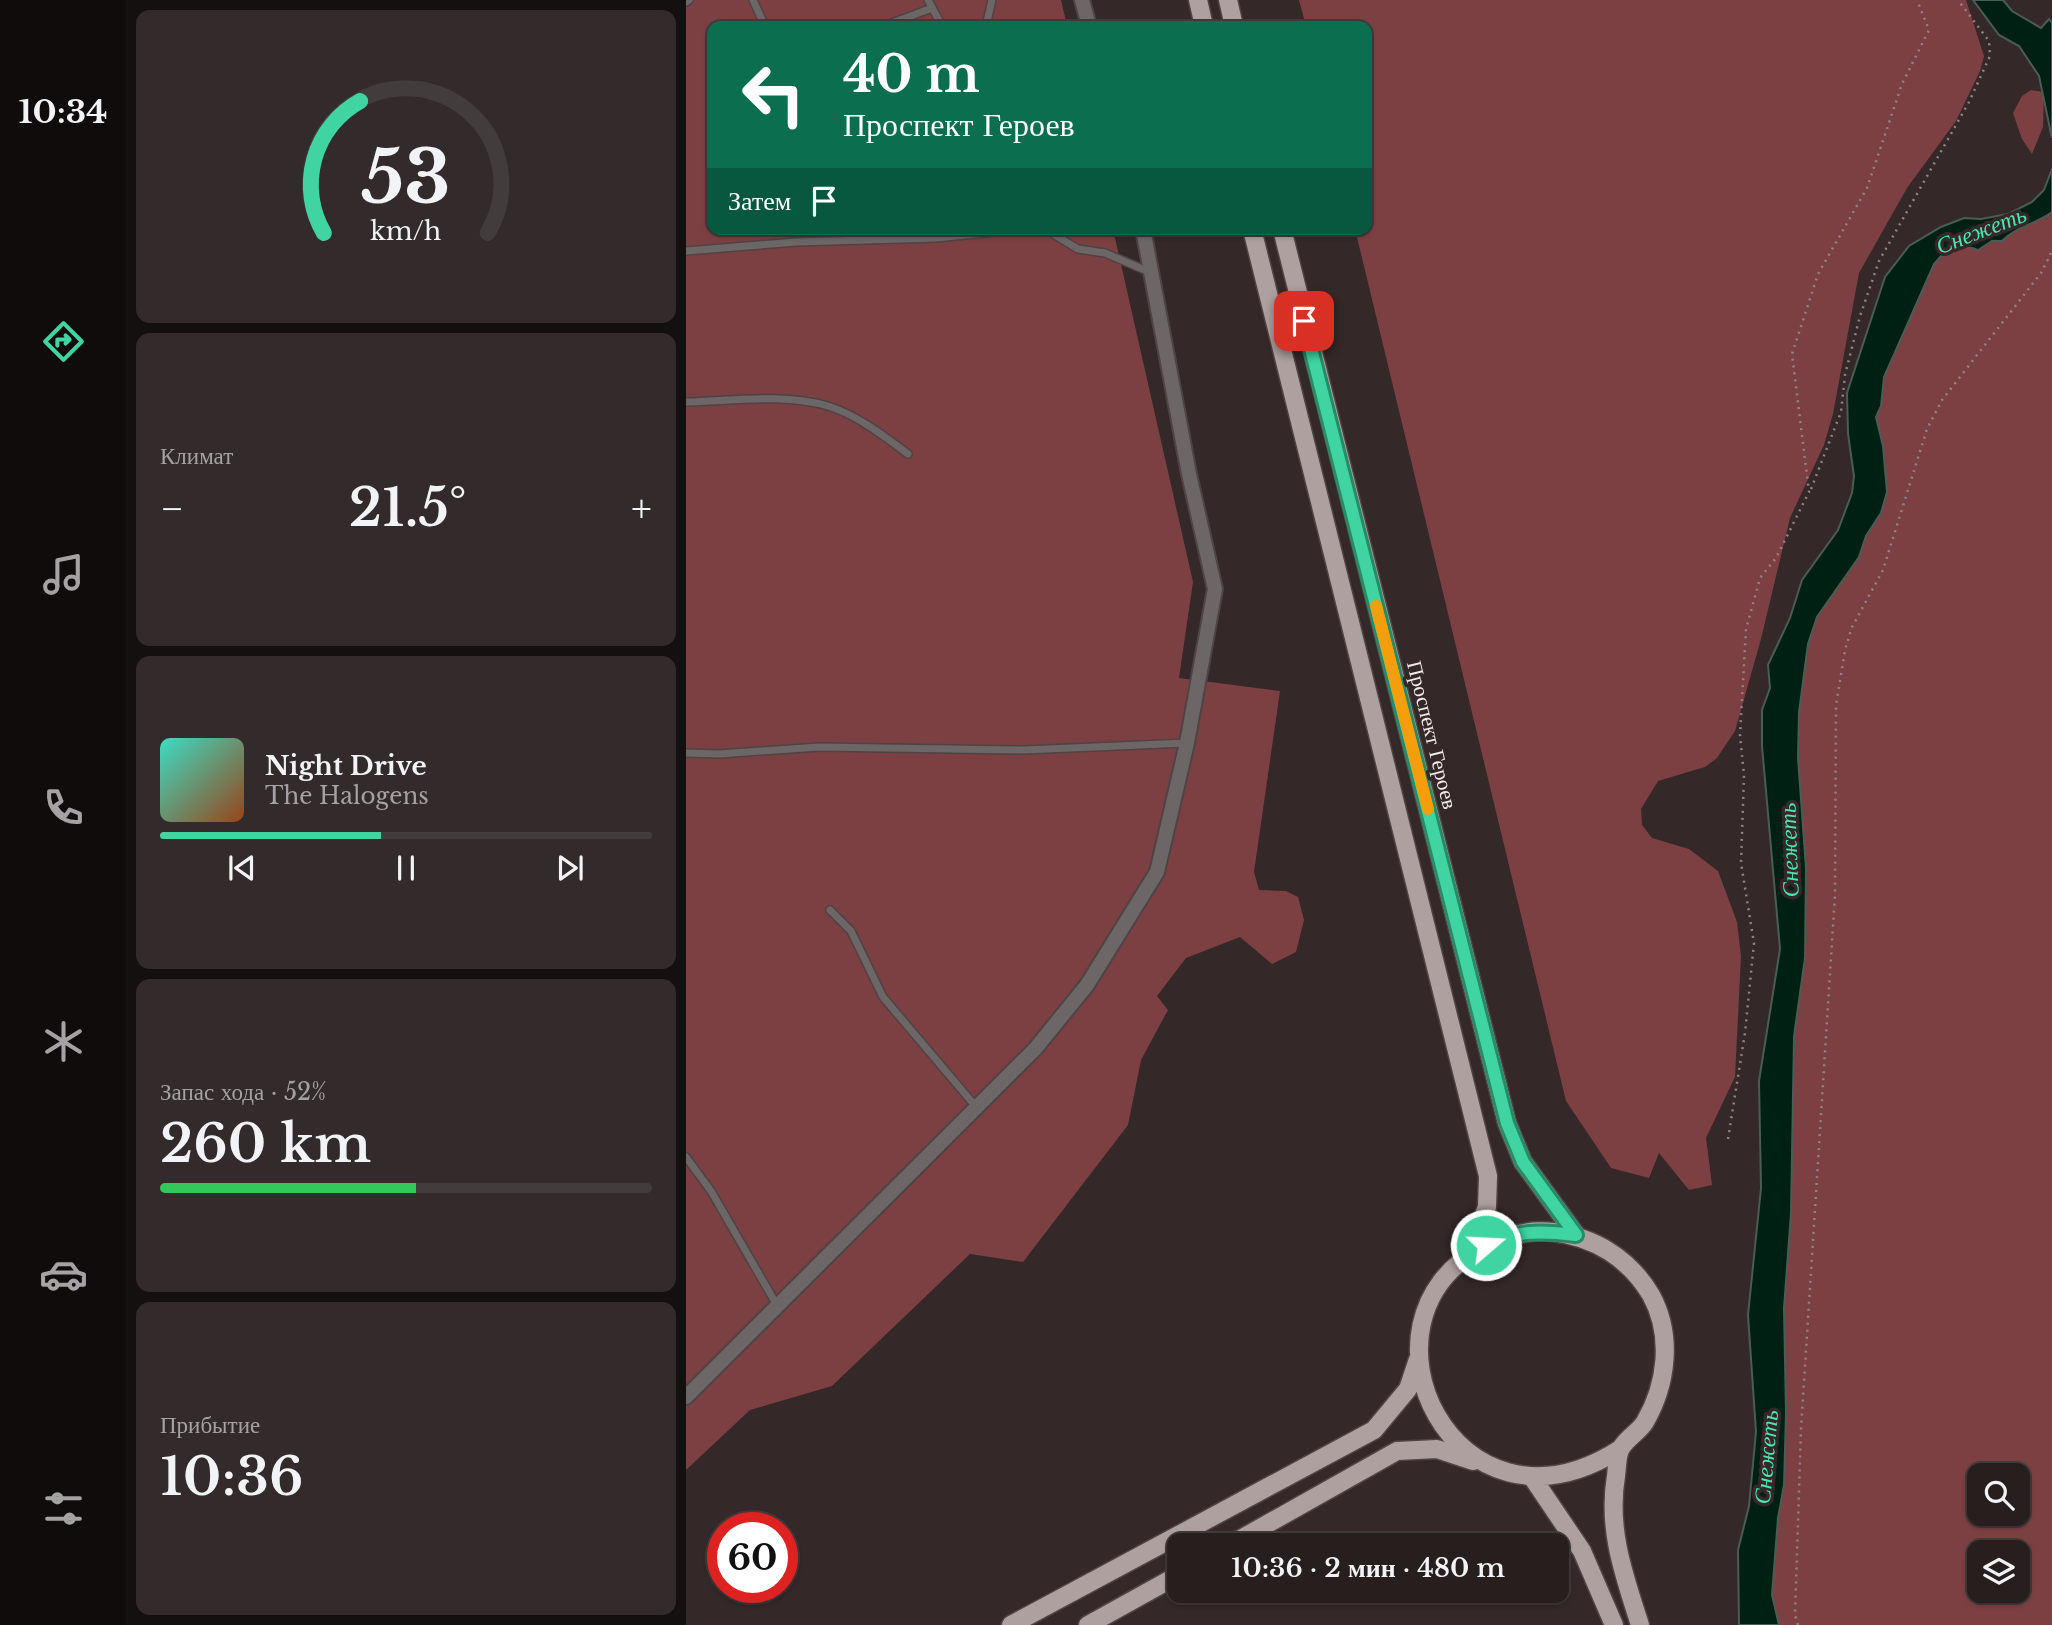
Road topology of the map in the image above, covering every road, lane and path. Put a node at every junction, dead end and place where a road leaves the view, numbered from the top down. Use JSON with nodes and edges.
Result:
{"nodes":[{"id":1,"x":753,"y":0,"type":"edge"},
{"id":2,"x":992,"y":0,"type":"edge"},
{"id":3,"x":1082,"y":0,"type":"edge"},
{"id":4,"x":1198,"y":0,"type":"edge"},
{"id":5,"x":1228,"y":0,"type":"edge"},
{"id":6,"x":1917,"y":0,"type":"edge"},
{"id":7,"x":1958,"y":0,"type":"edge"},
{"id":8,"x":930,"y":4,"type":"edge"},
{"id":9,"x":763,"y":21,"type":"edge"},
{"id":10,"x":894,"y":21,"type":"edge"},
{"id":11,"x":939,"y":21,"type":"edge"},
{"id":12,"x":987,"y":21,"type":"edge"},
{"id":13,"x":1088,"y":21,"type":"edge"},
{"id":14,"x":1203,"y":21,"type":"edge"},
{"id":15,"x":1233,"y":21,"type":"edge"},
{"id":16,"x":965,"y":235,"type":"edge"},
{"id":17,"x":1055,"y":235,"type":"edge"},
{"id":18,"x":1144,"y":235,"type":"edge"},
{"id":19,"x":1253,"y":235,"type":"edge"},
{"id":20,"x":1284,"y":235,"type":"edge"},
{"id":21,"x":686,"y":251,"type":"edge"},
{"id":22,"x":2052,"y":251,"type":"edge"},
{"id":23,"x":1153,"y":273,"type":"junction"},
{"id":24,"x":686,"y":402,"type":"edge"},
{"id":25,"x":908,"y":454,"type":"dead end"},
{"id":26,"x":1809,"y":492,"type":"junction"},
{"id":27,"x":1187,"y":743,"type":"junction"},
{"id":28,"x":686,"y":753,"type":"edge"},
{"id":29,"x":830,"y":911,"type":"dead end"},
{"id":30,"x":977,"y":1109,"type":"junction"},
{"id":31,"x":1728,"y":1139,"type":"dead end"},
{"id":32,"x":686,"y":1157,"type":"edge"},
{"id":33,"x":1576,"y":1235,"type":"junction"},
{"id":34,"x":1469,"y":1254,"type":"junction"},
{"id":35,"x":778,"y":1308,"type":"junction"},
{"id":36,"x":1419,"y":1356,"type":"junction"},
{"id":37,"x":686,"y":1397,"type":"edge"},
{"id":38,"x":1620,"y":1449,"type":"junction"},
{"id":39,"x":1495,"y":1468,"type":"junction"},
{"id":40,"x":1532,"y":1477,"type":"junction"},
{"id":41,"x":1251,"y":1533,"type":"edge"},
{"id":42,"x":1167,"y":1581,"type":"edge"},
{"id":43,"x":1011,"y":1625,"type":"edge"},
{"id":44,"x":1088,"y":1625,"type":"edge"},
{"id":45,"x":1614,"y":1625,"type":"edge"},
{"id":46,"x":1640,"y":1625,"type":"edge"},
{"id":47,"x":1797,"y":1625,"type":"edge"}],
"edges":[{"from":1,"to":9,"type":"lane"},
{"from":2,"to":12,"type":"lane"},
{"from":3,"to":13,"type":"street"},
{"from":4,"to":14,"type":"main road"},
{"from":5,"to":15,"type":"main road"},
{"from":6,"to":26,"type":"path"},
{"from":7,"to":26,"type":"path"},
{"from":8,"to":10,"type":"lane"},
{"from":8,"to":11,"type":"lane"},
{"from":16,"to":21,"type":"lane"},
{"from":17,"to":23,"type":"lane"},
{"from":18,"to":23,"type":"street"},
{"from":19,"to":34,"type":"main road","name":"Проспект Героев"},
{"from":20,"to":33,"type":"main road","name":"Проспект Героев"},
{"from":22,"to":47,"type":"path"},
{"from":23,"to":27,"type":"street"},
{"from":24,"to":25,"type":"lane"},
{"from":26,"to":31,"type":"path"},
{"from":27,"to":28,"type":"lane"},
{"from":27,"to":30,"type":"street"},
{"from":29,"to":30,"type":"lane"},
{"from":30,"to":35,"type":"street"},
{"from":32,"to":35,"type":"lane"},
{"from":33,"to":34,"type":"main road","name":"Проспект Героев"},
{"from":33,"to":38,"type":"main road","name":"Проспект Героев"},
{"from":34,"to":36,"type":"main road","name":"Проспект Героев"},
{"from":35,"to":37,"type":"street"},
{"from":36,"to":39,"type":"main road","name":"Проспект Героев"},
{"from":36,"to":43,"type":"main road"},
{"from":38,"to":40,"type":"main road","name":"Проспект Героев"},
{"from":38,"to":46,"type":"main road"},
{"from":39,"to":40,"type":"main road","name":"Проспект Героев"},
{"from":39,"to":41,"type":"main road"},
{"from":40,"to":45,"type":"main road"},
{"from":42,"to":44,"type":"main road"}]}
